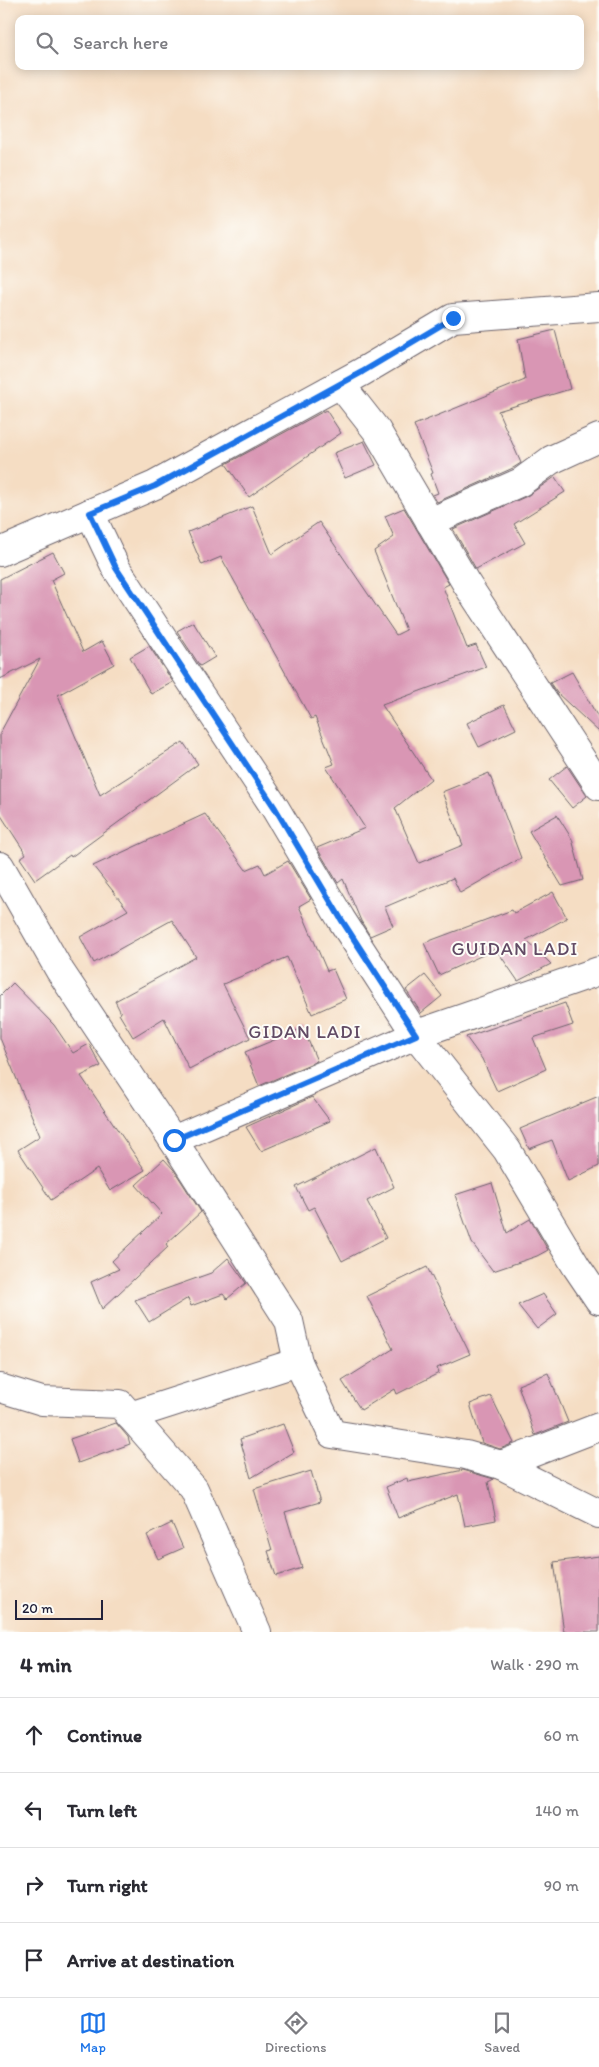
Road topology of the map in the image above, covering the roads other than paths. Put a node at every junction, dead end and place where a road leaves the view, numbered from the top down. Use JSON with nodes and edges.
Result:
{"nodes":[{"id":1,"x":599,"y":307,"type":"edge"},
{"id":2,"x":340,"y":384,"type":"junction"},
{"id":3,"x":599,"y":438,"type":"edge"},
{"id":4,"x":90,"y":513,"type":"junction"},
{"id":5,"x":430,"y":522,"type":"junction"},
{"id":6,"x":0,"y":552,"type":"edge"},
{"id":7,"x":599,"y":786,"type":"edge"},
{"id":8,"x":0,"y":866,"type":"edge"},
{"id":9,"x":599,"y":971,"type":"edge"},
{"id":10,"x":416,"y":1035,"type":"junction"},
{"id":11,"x":174,"y":1140,"type":"junction"},
{"id":12,"x":599,"y":1300,"type":"edge"},
{"id":13,"x":298,"y":1362,"type":"junction"},
{"id":14,"x":0,"y":1388,"type":"edge"},
{"id":15,"x":130,"y":1416,"type":"junction"},
{"id":16,"x":599,"y":1427,"type":"edge"},
{"id":17,"x":501,"y":1465,"type":"junction"},
{"id":18,"x":599,"y":1514,"type":"edge"},
{"id":19,"x":257,"y":1632,"type":"edge"}],
"edges":[{"from":1,"to":2,"type":"street"},
{"from":2,"to":4,"type":"street"},
{"from":2,"to":5,"type":"street"},
{"from":3,"to":5,"type":"street"},
{"from":4,"to":6,"type":"street"},
{"from":4,"to":10,"type":"street"},
{"from":5,"to":7,"type":"street"},
{"from":8,"to":11,"type":"street"},
{"from":9,"to":10,"type":"street"},
{"from":10,"to":11,"type":"street"},
{"from":10,"to":12,"type":"street"},
{"from":11,"to":13,"type":"street"},
{"from":13,"to":15,"type":"street"},
{"from":13,"to":17,"type":"street"},
{"from":14,"to":15,"type":"street"},
{"from":15,"to":19,"type":"street"},
{"from":16,"to":17,"type":"street"},
{"from":17,"to":18,"type":"street"}]}
